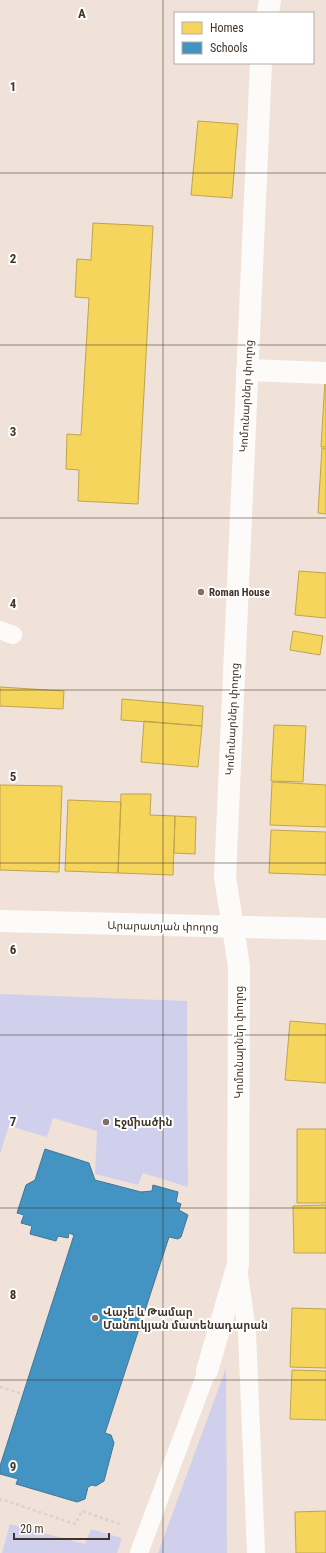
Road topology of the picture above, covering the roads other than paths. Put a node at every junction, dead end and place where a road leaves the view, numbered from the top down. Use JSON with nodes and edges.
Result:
{"nodes":[{"id":1,"x":270,"y":0,"type":"edge"},
{"id":2,"x":268,"y":12,"type":"edge"},
{"id":3,"x":261,"y":64,"type":"edge"},
{"id":4,"x":247,"y":370,"type":"junction"},
{"id":5,"x":326,"y":373,"type":"edge"},
{"id":6,"x":0,"y":922,"type":"edge"},
{"id":7,"x":233,"y":928,"type":"junction"},
{"id":8,"x":326,"y":929,"type":"edge"},
{"id":9,"x":238,"y":1264,"type":"junction"},
{"id":10,"x":207,"y":1371,"type":"joint"},
{"id":11,"x":139,"y":1553,"type":"edge"},
{"id":12,"x":256,"y":1553,"type":"edge"}],
"edges":[{"from":1,"to":2,"type":"street"},
{"from":3,"to":4,"type":"street","name":"Կոմունարներ փողոց"},
{"from":4,"to":5,"type":"street"},
{"from":4,"to":7,"type":"street","name":"Կոմունարներ փողոց"},
{"from":6,"to":7,"type":"street","name":"Արարատյան փողոց"},
{"from":7,"to":8,"type":"street","name":"Արարատյան փողոց"},
{"from":7,"to":9,"type":"street","name":"Կոմունարներ փողոց"},
{"from":9,"to":10,"type":"street","name":"Կոմունարներ փողոց"},
{"from":9,"to":12,"type":"lane"},
{"from":10,"to":11,"type":"lane"}]}
